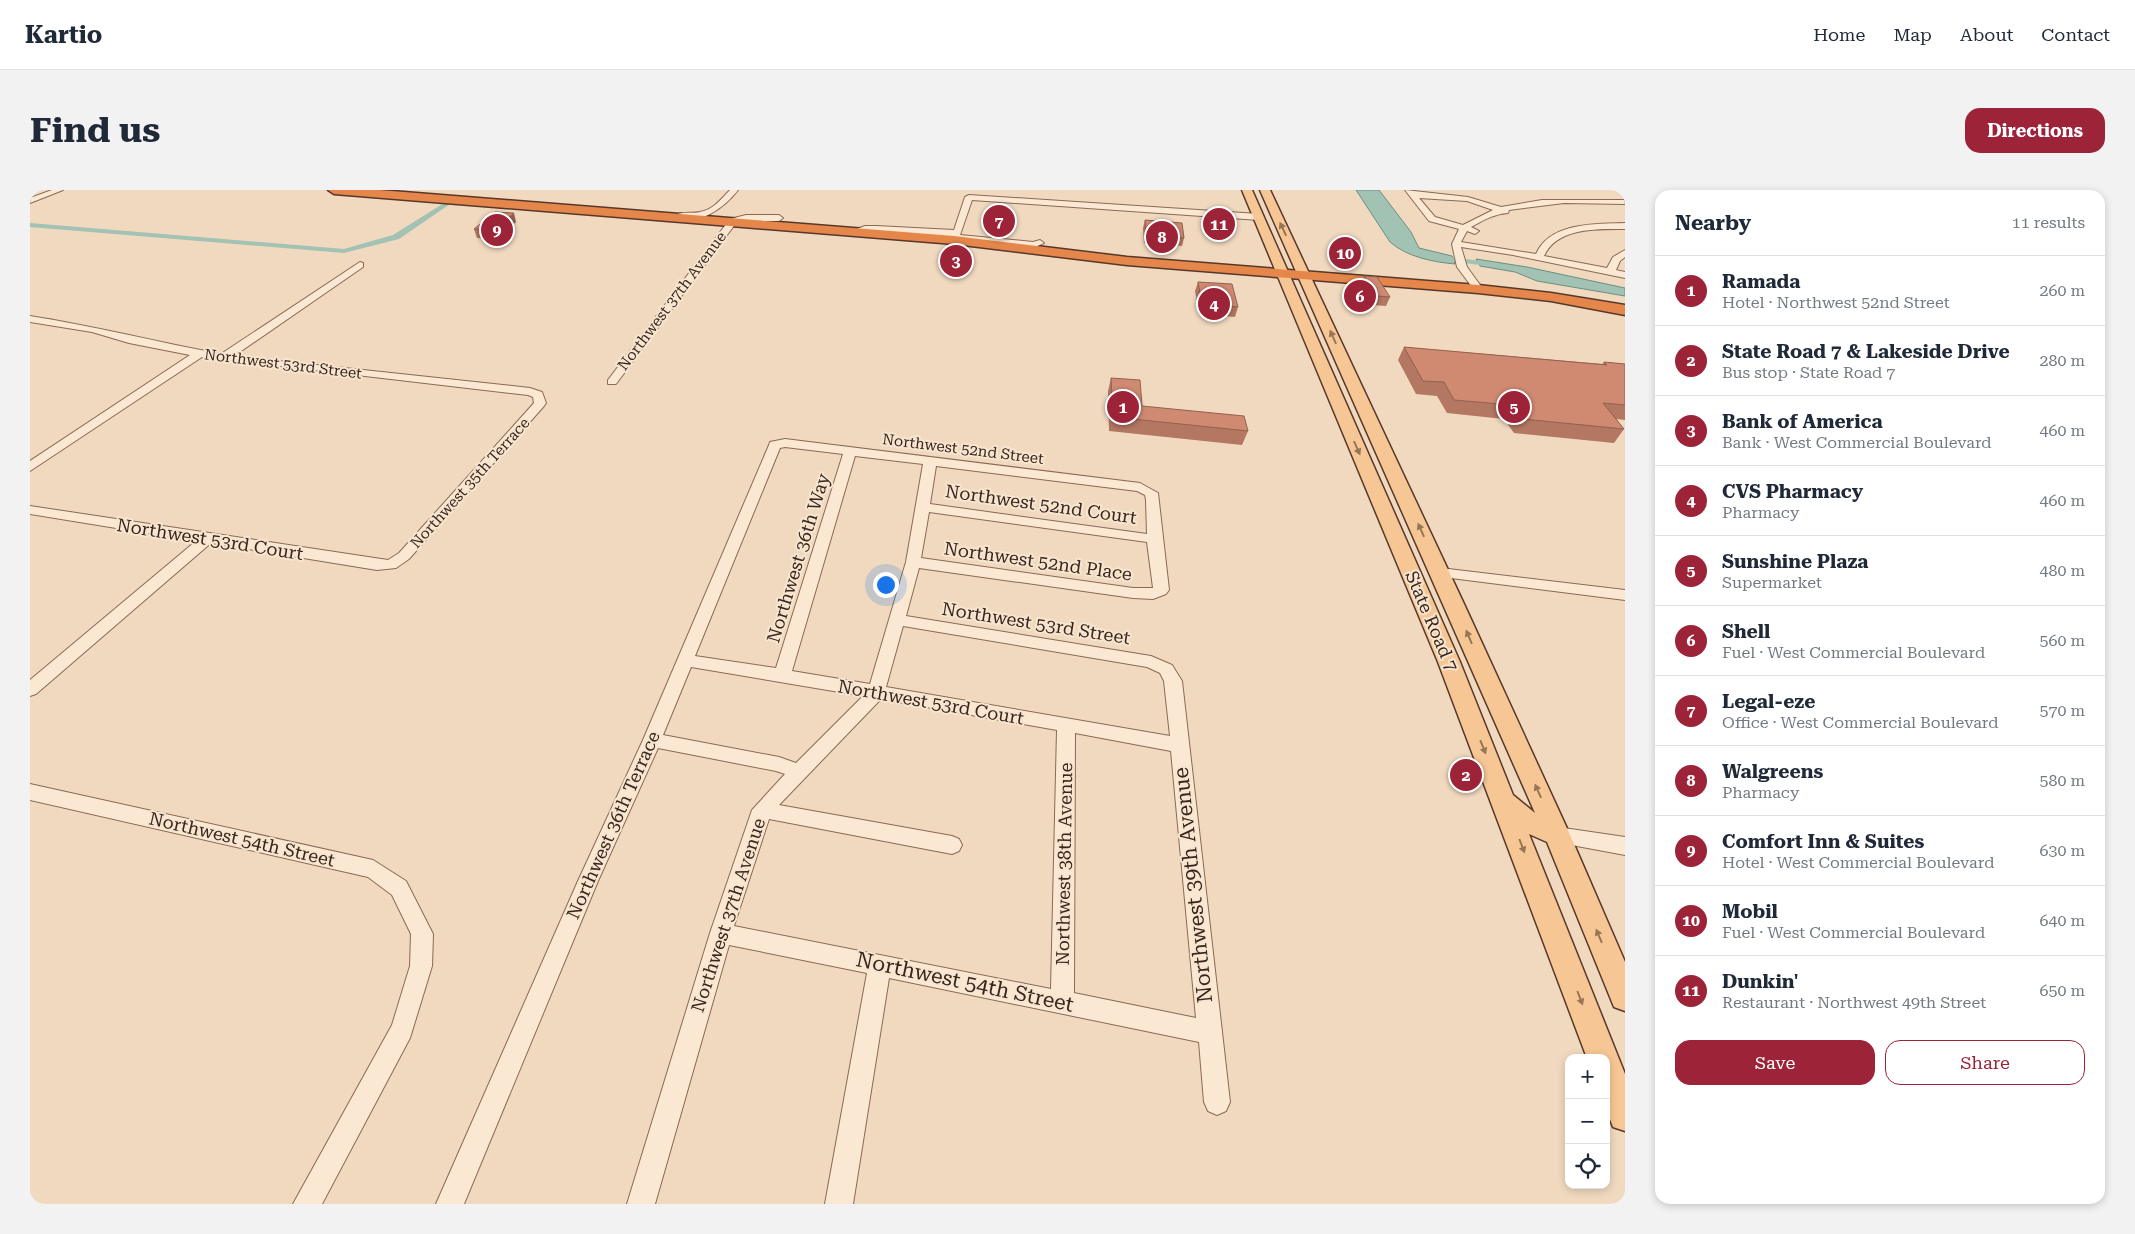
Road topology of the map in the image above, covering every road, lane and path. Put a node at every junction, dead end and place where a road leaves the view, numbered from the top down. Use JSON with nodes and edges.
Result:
{"nodes":[{"id":1,"x":49,"y":190,"type":"edge"},
{"id":2,"x":59,"y":190,"type":"edge"},
{"id":3,"x":334,"y":190,"type":"edge"},
{"id":4,"x":420,"y":190,"type":"edge"},
{"id":5,"x":734,"y":190,"type":"edge"},
{"id":6,"x":1247,"y":190,"type":"edge"},
{"id":7,"x":1264,"y":190,"type":"edge"},
{"id":8,"x":1566,"y":191,"type":"edge"},
{"id":9,"x":1411,"y":193,"type":"edge"},
{"id":10,"x":30,"y":200,"type":"edge"},
{"id":11,"x":1585,"y":203,"type":"junction"},
{"id":12,"x":1625,"y":204,"type":"edge"},
{"id":13,"x":1502,"y":209,"type":"junction"},
{"id":14,"x":712,"y":213,"type":"junction"},
{"id":15,"x":1512,"y":213,"type":"junction"},
{"id":16,"x":660,"y":215,"type":"junction"},
{"id":17,"x":779,"y":218,"type":"junction"},
{"id":18,"x":1258,"y":218,"type":"junction"},
{"id":19,"x":733,"y":221,"type":"junction"},
{"id":20,"x":1625,"y":225,"type":"edge"},
{"id":21,"x":1464,"y":229,"type":"junction"},
{"id":22,"x":1475,"y":231,"type":"junction"},
{"id":23,"x":950,"y":236,"type":"junction"},
{"id":24,"x":1456,"y":244,"type":"junction"},
{"id":25,"x":1468,"y":246,"type":"junction"},
{"id":26,"x":1625,"y":254,"type":"edge"},
{"id":27,"x":1539,"y":257,"type":"junction"},
{"id":28,"x":360,"y":264,"type":"dead end"},
{"id":29,"x":1281,"y":270,"type":"junction"},
{"id":30,"x":1304,"y":272,"type":"junction"},
{"id":31,"x":1610,"y":272,"type":"junction"},
{"id":32,"x":1476,"y":275,"type":"junction"},
{"id":33,"x":1625,"y":275,"type":"edge"},
{"id":34,"x":1625,"y":302,"type":"edge"},
{"id":35,"x":1625,"y":310,"type":"edge"},
{"id":36,"x":30,"y":320,"type":"edge"},
{"id":37,"x":199,"y":354,"type":"junction"},
{"id":38,"x":223,"y":358,"type":"junction"},
{"id":39,"x":612,"y":382,"type":"dead end"},
{"id":40,"x":538,"y":395,"type":"joint"},
{"id":41,"x":1343,"y":418,"type":"junction"},
{"id":42,"x":1379,"y":437,"type":"junction"},
{"id":43,"x":775,"y":445,"type":"joint"},
{"id":44,"x":850,"y":452,"type":"junction"},
{"id":45,"x":930,"y":462,"type":"junction"},
{"id":46,"x":30,"y":467,"type":"edge"},
{"id":47,"x":924,"y":507,"type":"junction"},
{"id":48,"x":30,"y":510,"type":"edge"},
{"id":49,"x":1154,"y":539,"type":"junction"},
{"id":50,"x":207,"y":540,"type":"junction"},
{"id":51,"x":1400,"y":546,"type":"junction"},
{"id":52,"x":913,"y":562,"type":"junction"},
{"id":53,"x":391,"y":565,"type":"joint"},
{"id":54,"x":1411,"y":570,"type":"junction"},
{"id":55,"x":1440,"y":573,"type":"junction"},
{"id":56,"x":1625,"y":595,"type":"edge"},
{"id":57,"x":1454,"y":604,"type":"junction"},
{"id":58,"x":898,"y":620,"type":"junction"},
{"id":59,"x":684,"y":660,"type":"junction"},
{"id":60,"x":1166,"y":669,"type":"joint"},
{"id":61,"x":782,"y":675,"type":"junction"},
{"id":62,"x":30,"y":690,"type":"edge"},
{"id":63,"x":876,"y":693,"type":"junction"},
{"id":64,"x":1066,"y":726,"type":"junction"},
{"id":65,"x":652,"y":740,"type":"junction"},
{"id":66,"x":1178,"y":745,"type":"junction"},
{"id":67,"x":798,"y":772,"type":"junction"},
{"id":68,"x":30,"y":792,"type":"edge"},
{"id":69,"x":1505,"y":801,"type":"junction"},
{"id":70,"x":762,"y":810,"type":"junction"},
{"id":71,"x":1558,"y":835,"type":"junction"},
{"id":72,"x":952,"y":844,"type":"dead end"},
{"id":73,"x":1625,"y":846,"type":"edge"},
{"id":74,"x":721,"y":932,"type":"junction"},
{"id":75,"x":880,"y":964,"type":"junction"},
{"id":76,"x":1625,"y":997,"type":"edge"},
{"id":77,"x":1062,"y":1001,"type":"junction"},
{"id":78,"x":1209,"y":1032,"type":"junction"},
{"id":79,"x":1601,"y":1054,"type":"edge"},
{"id":80,"x":1610,"y":1076,"type":"edge"},
{"id":81,"x":1217,"y":1102,"type":"dead end"},
{"id":82,"x":1625,"y":1115,"type":"edge"},
{"id":83,"x":307,"y":1204,"type":"edge"},
{"id":84,"x":450,"y":1204,"type":"edge"},
{"id":85,"x":641,"y":1204,"type":"edge"},
{"id":86,"x":838,"y":1204,"type":"edge"}],
"edges":[{"from":1,"to":10,"type":"street"},
{"from":2,"to":10,"type":"street"},
{"from":3,"to":16,"type":"highway"},
{"from":4,"to":14,"type":"highway"},
{"from":5,"to":14,"type":"street","name":"Northwest 37th Avenue"},
{"from":6,"to":18,"type":"main road","name":"State Road 7"},
{"from":30,"to":7,"type":"main road","name":"State Road 7","one_way":true},
{"from":8,"to":11,"type":"street"},
{"from":9,"to":13,"type":"street"},
{"from":9,"to":21,"type":"street"},
{"from":11,"to":12,"type":"street"},
{"from":11,"to":13,"type":"street"},
{"from":11,"to":15,"type":"street"},
{"from":11,"to":20,"type":"street"},
{"from":13,"to":15,"type":"street"},
{"from":13,"to":21,"type":"street"},
{"from":14,"to":16,"type":"street"},
{"from":14,"to":17,"type":"highway"},
{"from":15,"to":22,"type":"street"},
{"from":16,"to":19,"type":"highway"},
{"from":17,"to":19,"type":"street"},
{"from":17,"to":23,"type":"highway"},
{"from":18,"to":23,"type":"street"},
{"from":18,"to":29,"type":"main road","name":"State Road 7"},
{"from":19,"to":23,"type":"highway"},
{"from":19,"to":39,"type":"street","name":"Northwest 37th Avenue"},
{"from":20,"to":27,"type":"street"},
{"from":21,"to":22,"type":"street"},
{"from":21,"to":24,"type":"street"},
{"from":22,"to":25,"type":"street"},
{"from":23,"to":29,"type":"highway"},
{"from":23,"to":29,"type":"highway"},
{"from":24,"to":25,"type":"street"},
{"from":24,"to":32,"type":"street"},
{"from":25,"to":27,"type":"street"},
{"from":25,"to":32,"type":"street"},
{"from":26,"to":31,"type":"street"},
{"from":27,"to":31,"type":"street"},
{"from":28,"to":38,"type":"street"},
{"from":29,"to":30,"type":"highway"},
{"from":29,"to":41,"type":"main road","name":"State Road 7"},
{"from":30,"to":32,"type":"highway"},
{"from":42,"to":30,"type":"main road","name":"State Road 7","one_way":true},
{"from":31,"to":33,"type":"street"},
{"from":32,"to":34,"type":"highway"},
{"from":32,"to":35,"type":"highway"},
{"from":36,"to":37,"type":"street","name":"Northwest 53rd Street"},
{"from":37,"to":38,"type":"street","name":"Northwest 53rd Street"},
{"from":37,"to":46,"type":"street"},
{"from":38,"to":40,"type":"street","name":"Northwest 53rd Street"},
{"from":40,"to":53,"type":"street","name":"Northwest 35th Terrace"},
{"from":41,"to":42,"type":"main road"},
{"from":41,"to":51,"type":"main road","name":"State Road 7","one_way":true},
{"from":55,"to":42,"type":"main road","name":"State Road 7","one_way":true},
{"from":43,"to":44,"type":"street","name":"Northwest 52nd Street"},
{"from":43,"to":59,"type":"street","name":"Northwest 36th Terrace"},
{"from":44,"to":45,"type":"street","name":"Northwest 52nd Street"},
{"from":44,"to":61,"type":"street","name":"Northwest 36th Way"},
{"from":45,"to":47,"type":"street","name":"Northwest 37th Avenue"},
{"from":45,"to":49,"type":"street","name":"Northwest 52nd Street"},
{"from":47,"to":49,"type":"street","name":"Northwest 52nd Court"},
{"from":47,"to":52,"type":"street","name":"Northwest 37th Avenue"},
{"from":48,"to":50,"type":"street","name":"Northwest 53rd Court"},
{"from":49,"to":52,"type":"street","name":"Northwest 52nd Place"},
{"from":50,"to":53,"type":"street","name":"Northwest 53rd Court"},
{"from":50,"to":62,"type":"street"},
{"from":51,"to":54,"type":"main road","name":"State Road 7"},
{"from":51,"to":55,"type":"main road"},
{"from":52,"to":58,"type":"street","name":"Northwest 37th Avenue"},
{"from":54,"to":57,"type":"main road"},
{"from":54,"to":69,"type":"main road","name":"State Road 7","one_way":true},
{"from":55,"to":56,"type":"street"},
{"from":55,"to":57,"type":"main road","name":"State Road 7"},
{"from":71,"to":57,"type":"main road","name":"State Road 7","one_way":true},
{"from":58,"to":60,"type":"street","name":"Northwest 53rd Street"},
{"from":58,"to":63,"type":"street","name":"Northwest 37th Avenue"},
{"from":59,"to":61,"type":"street","name":"Northwest 53rd Court"},
{"from":59,"to":65,"type":"street","name":"Northwest 36th Terrace"},
{"from":60,"to":66,"type":"street","name":"Northwest 39th Avenue"},
{"from":61,"to":63,"type":"street","name":"Northwest 53rd Court"},
{"from":63,"to":64,"type":"street","name":"Northwest 53rd Court"},
{"from":63,"to":67,"type":"street","name":"Northwest 37th Avenue"},
{"from":64,"to":66,"type":"street","name":"Northwest 53rd Court"},
{"from":64,"to":77,"type":"street","name":"Northwest 38th Avenue"},
{"from":65,"to":67,"type":"street"},
{"from":65,"to":84,"type":"street","name":"Northwest 36th Terrace"},
{"from":66,"to":78,"type":"street","name":"Northwest 39th Avenue"},
{"from":67,"to":70,"type":"street","name":"Northwest 37th Avenue"},
{"from":68,"to":83,"type":"street","name":"Northwest 54th Street"},
{"from":69,"to":71,"type":"main road"},
{"from":69,"to":79,"type":"main road","name":"State Road 7","one_way":true},
{"from":70,"to":72,"type":"street"},
{"from":70,"to":74,"type":"street","name":"Northwest 37th Avenue"},
{"from":71,"to":73,"type":"street"},
{"from":76,"to":71,"type":"main road","name":"State Road 7","one_way":true},
{"from":74,"to":75,"type":"street","name":"Northwest 54th Street"},
{"from":74,"to":85,"type":"street","name":"Northwest 37th Avenue"},
{"from":75,"to":77,"type":"street","name":"Northwest 54th Street"},
{"from":75,"to":86,"type":"street"},
{"from":77,"to":78,"type":"street","name":"Northwest 54th Street"},
{"from":78,"to":81,"type":"street","name":"Northwest 39th Avenue"},
{"from":80,"to":82,"type":"main road"}]}
